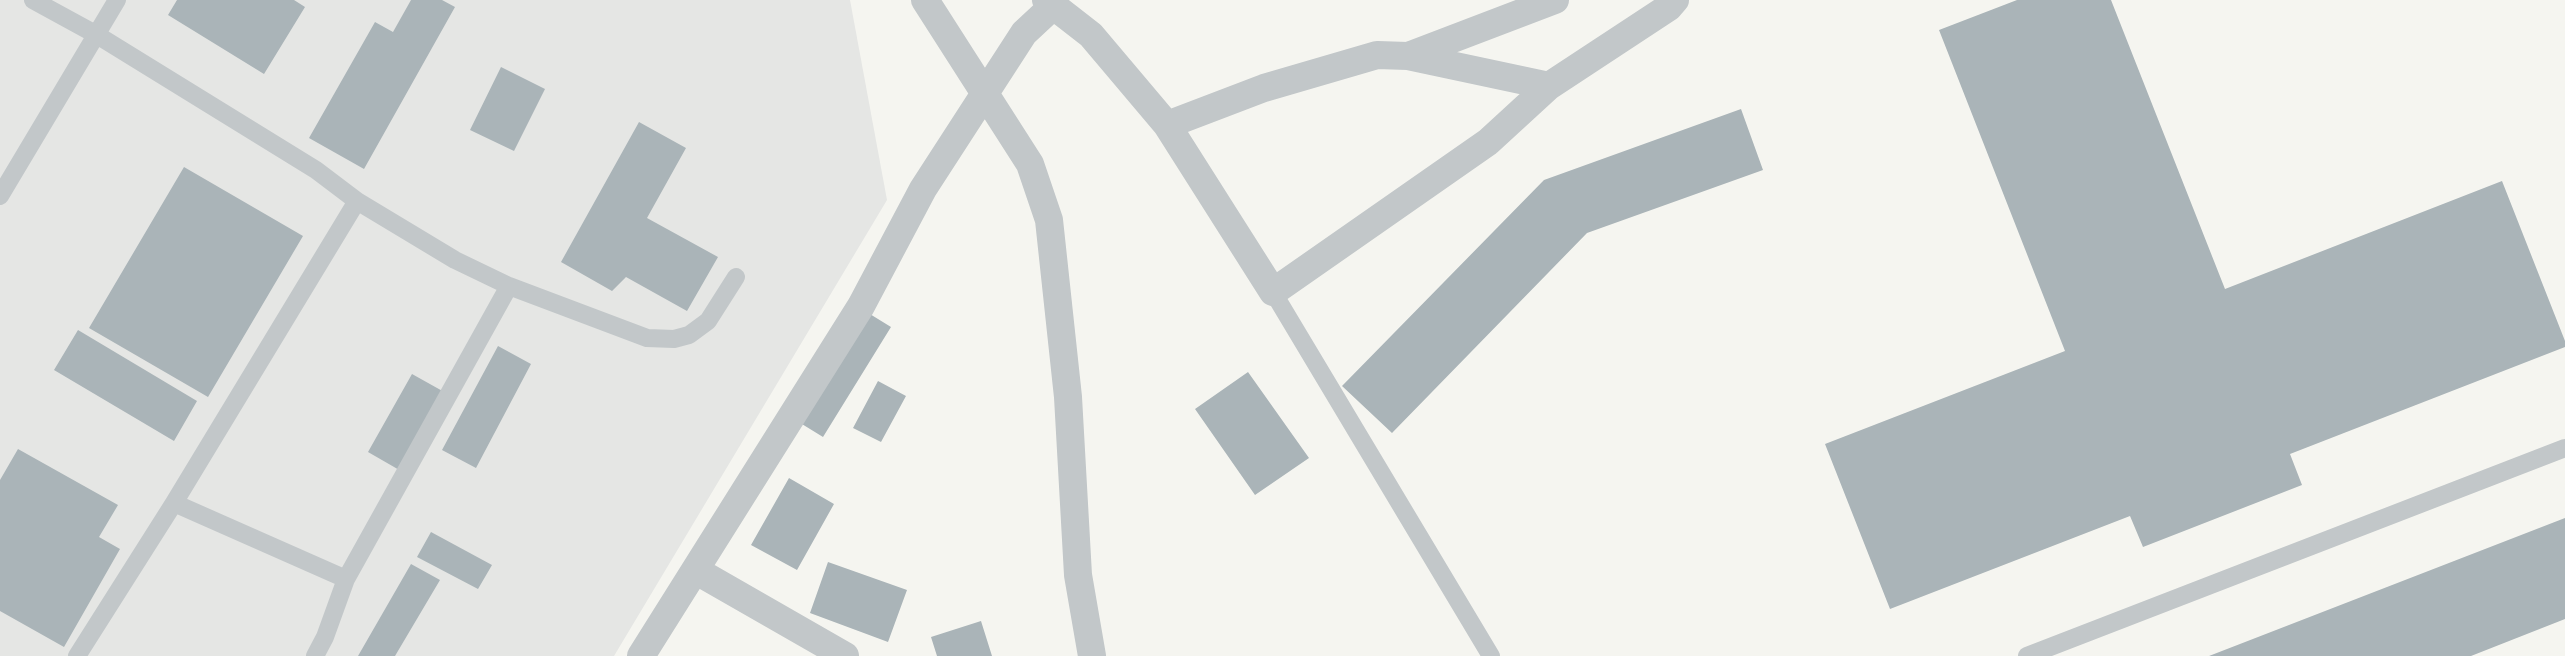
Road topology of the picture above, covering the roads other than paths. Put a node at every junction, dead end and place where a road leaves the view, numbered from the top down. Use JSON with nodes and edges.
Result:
{"nodes":[{"id":1,"x":33,"y":0,"type":"edge"},
{"id":2,"x":117,"y":0,"type":"edge"},
{"id":3,"x":925,"y":0,"type":"edge"},
{"id":4,"x":1555,"y":0,"type":"edge"},
{"id":5,"x":1675,"y":0,"type":"edge"},
{"id":6,"x":1049,"y":3,"type":"edge"},
{"id":7,"x":97,"y":35,"type":"junction"},
{"id":8,"x":1408,"y":56,"type":"junction"},
{"id":9,"x":1549,"y":86,"type":"junction"},
{"id":10,"x":984,"y":95,"type":"junction"},
{"id":11,"x":1167,"y":124,"type":"junction"},
{"id":12,"x":0,"y":196,"type":"edge"},
{"id":13,"x":357,"y":202,"type":"junction"},
{"id":14,"x":736,"y":277,"type":"dead end"},
{"id":15,"x":509,"y":286,"type":"junction"},
{"id":16,"x":1273,"y":292,"type":"junction"},
{"id":17,"x":2565,"y":448,"type":"edge"},
{"id":18,"x":174,"y":503,"type":"junction"},
{"id":19,"x":695,"y":570,"type":"junction"},
{"id":20,"x":346,"y":579,"type":"junction"},
{"id":21,"x":77,"y":656,"type":"edge"},
{"id":22,"x":315,"y":656,"type":"edge"},
{"id":23,"x":641,"y":656,"type":"edge"},
{"id":24,"x":845,"y":656,"type":"edge"},
{"id":25,"x":1092,"y":656,"type":"edge"},
{"id":26,"x":1491,"y":656,"type":"edge"},
{"id":27,"x":2027,"y":656,"type":"edge"}],
"edges":[{"from":1,"to":7,"type":"lane"},
{"from":2,"to":7,"type":"lane"},
{"from":3,"to":10,"type":"street"},
{"from":4,"to":8,"type":"street"},
{"from":5,"to":9,"type":"street"},
{"from":6,"to":10,"type":"street"},
{"from":6,"to":11,"type":"street"},
{"from":7,"to":12,"type":"lane"},
{"from":7,"to":13,"type":"lane"},
{"from":8,"to":9,"type":"street"},
{"from":8,"to":11,"type":"street"},
{"from":9,"to":16,"type":"street"},
{"from":10,"to":19,"type":"street"},
{"from":10,"to":25,"type":"street"},
{"from":11,"to":16,"type":"street"},
{"from":13,"to":15,"type":"lane"},
{"from":13,"to":18,"type":"lane"},
{"from":14,"to":15,"type":"lane"},
{"from":15,"to":20,"type":"lane"},
{"from":16,"to":26,"type":"lane"},
{"from":17,"to":27,"type":"lane"},
{"from":18,"to":20,"type":"lane"},
{"from":18,"to":21,"type":"lane"},
{"from":19,"to":23,"type":"street"},
{"from":19,"to":24,"type":"street"},
{"from":20,"to":22,"type":"lane"}]}
